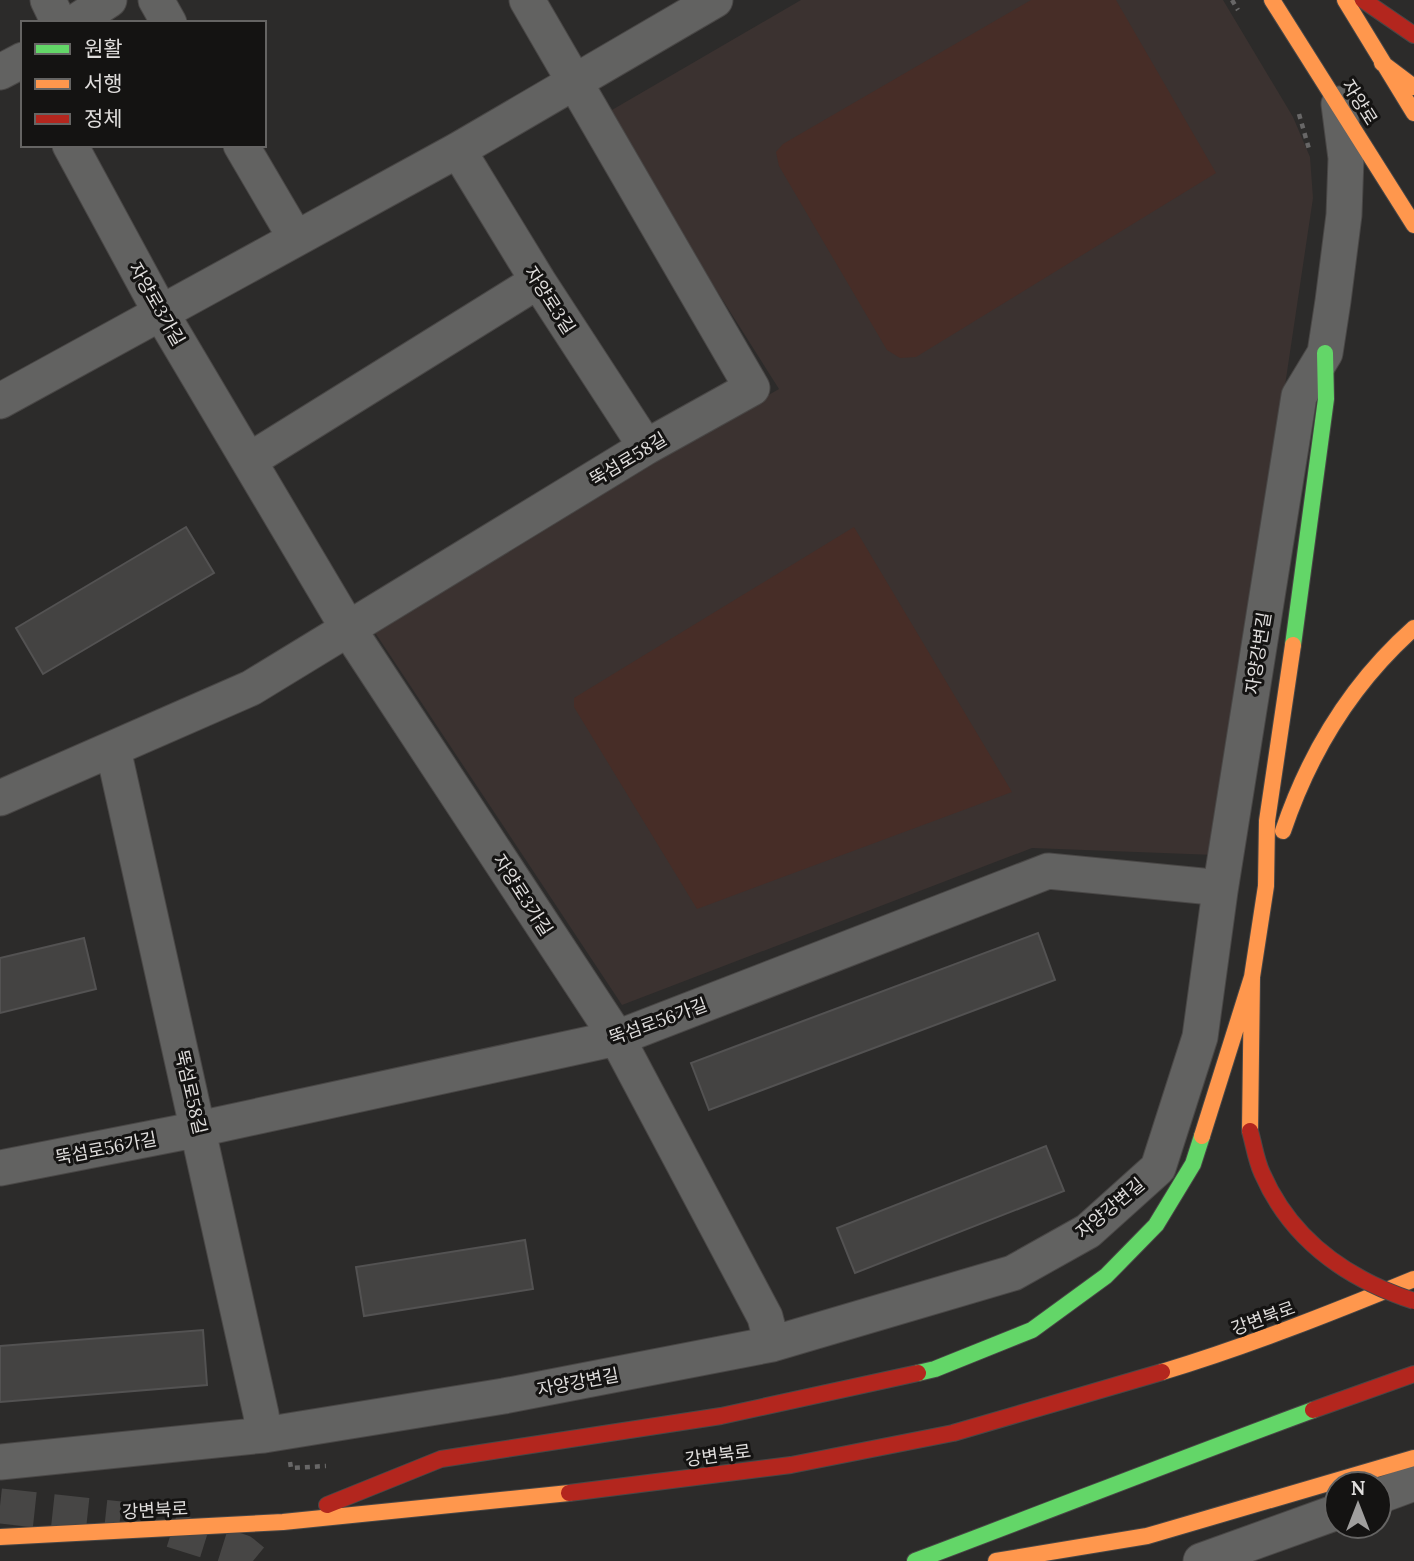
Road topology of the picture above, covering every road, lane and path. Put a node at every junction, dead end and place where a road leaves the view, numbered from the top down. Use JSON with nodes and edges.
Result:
{"nodes":[{"id":1,"x":48,"y":0,"type":"edge"},
{"id":2,"x":109,"y":0,"type":"edge"},
{"id":3,"x":156,"y":0,"type":"edge"},
{"id":4,"x":527,"y":0,"type":"edge"},
{"id":5,"x":715,"y":0,"type":"edge"},
{"id":6,"x":1272,"y":0,"type":"edge"},
{"id":7,"x":1345,"y":0,"type":"edge"},
{"id":8,"x":1363,"y":0,"type":"edge"},
{"id":9,"x":58,"y":21,"type":"edge"},
{"id":10,"x":77,"y":21,"type":"edge"},
{"id":11,"x":168,"y":21,"type":"edge"},
{"id":12,"x":1414,"y":35,"type":"edge"},
{"id":13,"x":21,"y":61,"type":"edge"},
{"id":14,"x":1382,"y":63,"type":"junction"},
{"id":15,"x":0,"y":72,"type":"edge"},
{"id":16,"x":574,"y":81,"type":"junction"},
{"id":17,"x":1414,"y":87,"type":"edge"},
{"id":18,"x":1339,"y":103,"type":"junction"},
{"id":19,"x":1414,"y":113,"type":"edge"},
{"id":20,"x":71,"y":147,"type":"edge"},
{"id":21,"x":242,"y":147,"type":"edge"},
{"id":22,"x":458,"y":150,"type":"junction"},
{"id":23,"x":1414,"y":225,"type":"edge"},
{"id":24,"x":295,"y":237,"type":"junction"},
{"id":25,"x":538,"y":281,"type":"junction"},
{"id":26,"x":161,"y":313,"type":"junction"},
{"id":27,"x":1325,"y":353,"type":"junction"},
{"id":28,"x":0,"y":401,"type":"edge"},
{"id":29,"x":646,"y":447,"type":"junction"},
{"id":30,"x":250,"y":460,"type":"junction"},
{"id":31,"x":1414,"y":628,"type":"edge"},
{"id":32,"x":349,"y":630,"type":"junction"},
{"id":33,"x":113,"y":750,"type":"junction"},
{"id":34,"x":0,"y":798,"type":"edge"},
{"id":35,"x":1266,"y":886,"type":"junction"},
{"id":36,"x":1220,"y":891,"type":"junction"},
{"id":37,"x":1252,"y":977,"type":"junction"},
{"id":38,"x":617,"y":1038,"type":"junction"},
{"id":39,"x":199,"y":1129,"type":"junction"},
{"id":40,"x":0,"y":1168,"type":"edge"},
{"id":41,"x":1414,"y":1279,"type":"edge"},
{"id":42,"x":1414,"y":1301,"type":"edge"},
{"id":43,"x":772,"y":1344,"type":"junction"},
{"id":44,"x":1414,"y":1374,"type":"edge"},
{"id":45,"x":1336,"y":1419,"type":"dead end"},
{"id":46,"x":264,"y":1435,"type":"junction"},
{"id":47,"x":1414,"y":1458,"type":"edge"},
{"id":48,"x":0,"y":1462,"type":"edge"},
{"id":49,"x":1127,"y":1481,"type":"junction"},
{"id":50,"x":1414,"y":1483,"type":"edge"},
{"id":51,"x":1393,"y":1491,"type":"edge"},
{"id":52,"x":1323,"y":1517,"type":"edge"},
{"id":53,"x":283,"y":1522,"type":"junction"},
{"id":54,"x":0,"y":1537,"type":"edge"},
{"id":55,"x":915,"y":1561,"type":"edge"},
{"id":56,"x":996,"y":1561,"type":"edge"},
{"id":57,"x":1201,"y":1561,"type":"edge"}],
"edges":[{"from":1,"to":9,"type":"street"},
{"from":2,"to":10,"type":"street"},
{"from":3,"to":11,"type":"street"},
{"from":4,"to":16,"type":"street","name":"뚝섬로58길"},
{"from":5,"to":16,"type":"street"},
{"from":6,"to":18,"type":"main road","name":"자양로"},
{"from":7,"to":14,"type":"main road"},
{"from":8,"to":12,"type":"main road"},
{"from":13,"to":15,"type":"street"},
{"from":14,"to":17,"type":"main road"},
{"from":14,"to":19,"type":"main road"},
{"from":16,"to":22,"type":"street"},
{"from":16,"to":29,"type":"street","name":"뚝섬로58길"},
{"from":18,"to":23,"type":"main road","name":"자양로"},
{"from":18,"to":27,"type":"street","name":"자양강변길"},
{"from":20,"to":26,"type":"street","name":"자양로3가길"},
{"from":21,"to":24,"type":"street"},
{"from":22,"to":24,"type":"street"},
{"from":22,"to":25,"type":"street","name":"자양로3길"},
{"from":24,"to":26,"type":"street"},
{"from":25,"to":29,"type":"street","name":"자양로3길"},
{"from":25,"to":30,"type":"street"},
{"from":26,"to":28,"type":"street"},
{"from":26,"to":30,"type":"street","name":"자양로3가길"},
{"from":27,"to":35,"type":"main road"},
{"from":27,"to":36,"type":"street","name":"자양강변길"},
{"from":29,"to":32,"type":"street","name":"뚝섬로58길"},
{"from":30,"to":32,"type":"street","name":"자양로3가길"},
{"from":31,"to":35,"type":"main road"},
{"from":32,"to":33,"type":"street","name":"뚝섬로58길"},
{"from":32,"to":38,"type":"street","name":"자양로3가길"},
{"from":33,"to":34,"type":"street","name":"뚝섬로58길"},
{"from":33,"to":39,"type":"street","name":"뚝섬로58길"},
{"from":35,"to":37,"type":"main road"},
{"from":36,"to":38,"type":"street","name":"뚝섬로56가길"},
{"from":36,"to":43,"type":"street","name":"자양강변길"},
{"from":37,"to":42,"type":"main road","bridge":true},
{"from":37,"to":53,"type":"main road"},
{"from":38,"to":39,"type":"street","name":"뚝섬로56가길"},
{"from":38,"to":43,"type":"street","name":"자양로3가길"},
{"from":39,"to":40,"type":"street","name":"뚝섬로56가길"},
{"from":39,"to":46,"type":"street","name":"뚝섬로58길"},
{"from":41,"to":53,"type":"main road","name":"강변북로"},
{"from":43,"to":46,"type":"street","name":"자양강변길"},
{"from":44,"to":49,"type":"main road"},
{"from":45,"to":49,"type":"main road"},
{"from":46,"to":48,"type":"street","name":"자양강변길"},
{"from":47,"to":56,"type":"main road"},
{"from":49,"to":55,"type":"main road"},
{"from":50,"to":51,"type":"street"},
{"from":52,"to":57,"type":"street"},
{"from":53,"to":54,"type":"main road","name":"강변북로"}]}
